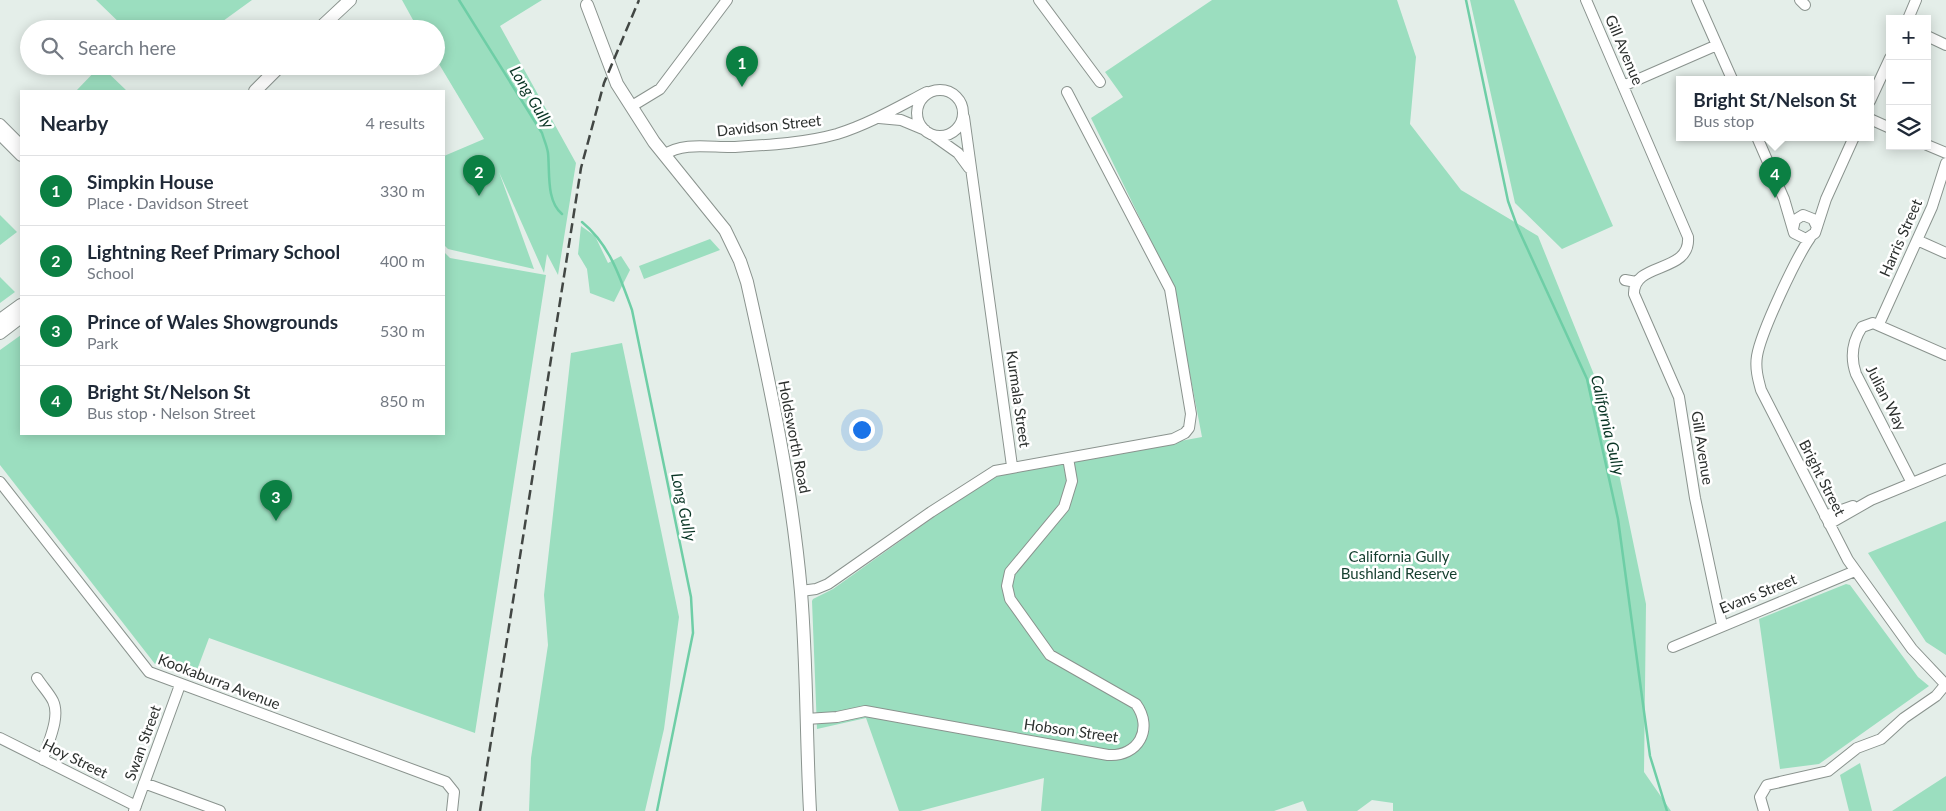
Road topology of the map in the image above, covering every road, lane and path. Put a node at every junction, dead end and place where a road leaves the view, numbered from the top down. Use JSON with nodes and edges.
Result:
{"nodes":[{"id":1,"x":350,"y":0,"type":"edge"},
{"id":2,"x":727,"y":0,"type":"edge"},
{"id":3,"x":1038,"y":0,"type":"edge"},
{"id":4,"x":1586,"y":0,"type":"edge"},
{"id":5,"x":1697,"y":0,"type":"edge"},
{"id":6,"x":1916,"y":0,"type":"edge"},
{"id":7,"x":586,"y":3,"type":"edge"},
{"id":8,"x":1910,"y":15,"type":"edge"},
{"id":9,"x":329,"y":20,"type":"edge"},
{"id":10,"x":1931,"y":38,"type":"edge"},
{"id":11,"x":1717,"y":45,"type":"junction"},
{"id":12,"x":1946,"y":45,"type":"edge"},
{"id":13,"x":1889,"y":60,"type":"edge"},
{"id":14,"x":271,"y":75,"type":"edge"},
{"id":15,"x":1731,"y":76,"type":"edge"},
{"id":16,"x":1100,"y":82,"type":"dead end"},
{"id":17,"x":1623,"y":86,"type":"junction"},
{"id":18,"x":257,"y":90,"type":"edge"},
{"id":19,"x":927,"y":92,"type":"junction"},
{"id":20,"x":1067,"y":92,"type":"dead end"},
{"id":21,"x":1874,"y":92,"type":"edge"},
{"id":22,"x":632,"y":106,"type":"junction"},
{"id":23,"x":964,"y":117,"type":"junction"},
{"id":24,"x":876,"y":119,"type":"junction"},
{"id":25,"x":1874,"y":121,"type":"edge"},
{"id":26,"x":0,"y":124,"type":"edge"},
{"id":27,"x":1886,"y":126,"type":"edge"},
{"id":28,"x":930,"y":133,"type":"junction"},
{"id":29,"x":0,"y":135,"type":"edge"},
{"id":30,"x":1759,"y":141,"type":"edge"},
{"id":31,"x":1852,"y":141,"type":"edge"},
{"id":32,"x":20,"y":144,"type":"edge"},
{"id":33,"x":1931,"y":147,"type":"edge"},
{"id":34,"x":1946,"y":153,"type":"edge"},
{"id":35,"x":20,"y":155,"type":"edge"},
{"id":36,"x":664,"y":156,"type":"junction"},
{"id":37,"x":1946,"y":163,"type":"edge"},
{"id":38,"x":973,"y":178,"type":"junction"},
{"id":39,"x":1784,"y":199,"type":"junction"},
{"id":40,"x":1826,"y":199,"type":"junction"},
{"id":41,"x":1804,"y":215,"type":"junction"},
{"id":42,"x":1817,"y":228,"type":"junction"},
{"id":43,"x":1794,"y":232,"type":"junction"},
{"id":44,"x":1810,"y":238,"type":"junction"},
{"id":45,"x":1917,"y":240,"type":"junction"},
{"id":46,"x":1946,"y":253,"type":"edge"},
{"id":47,"x":1797,"y":261,"type":"junction"},
{"id":48,"x":1625,"y":280,"type":"dead end"},
{"id":49,"x":1636,"y":282,"type":"junction"},
{"id":50,"x":20,"y":306,"type":"edge"},
{"id":51,"x":20,"y":318,"type":"edge"},
{"id":52,"x":0,"y":320,"type":"edge"},
{"id":53,"x":1879,"y":324,"type":"junction"},
{"id":54,"x":0,"y":333,"type":"edge"},
{"id":55,"x":1946,"y":355,"type":"edge"},
{"id":56,"x":1068,"y":458,"type":"junction"},
{"id":57,"x":1012,"y":466,"type":"junction"},
{"id":58,"x":1946,"y":469,"type":"edge"},
{"id":59,"x":0,"y":482,"type":"edge"},
{"id":60,"x":1912,"y":483,"type":"junction"},
{"id":61,"x":1827,"y":520,"type":"junction"},
{"id":62,"x":1855,"y":571,"type":"junction"},
{"id":63,"x":801,"y":591,"type":"junction"},
{"id":64,"x":1722,"y":625,"type":"junction"},
{"id":65,"x":1673,"y":647,"type":"dead end"},
{"id":66,"x":37,"y":678,"type":"dead end"},
{"id":67,"x":1946,"y":684,"type":"edge"},
{"id":68,"x":180,"y":685,"type":"junction"},
{"id":69,"x":806,"y":719,"type":"junction"},
{"id":70,"x":0,"y":738,"type":"edge"},
{"id":71,"x":43,"y":760,"type":"junction"},
{"id":72,"x":144,"y":783,"type":"junction"},
{"id":73,"x":135,"y":808,"type":"edge"},
{"id":74,"x":220,"y":811,"type":"edge"},
{"id":75,"x":452,"y":811,"type":"edge"},
{"id":76,"x":810,"y":811,"type":"edge"},
{"id":77,"x":1764,"y":811,"type":"edge"}],
"edges":[{"from":1,"to":9,"type":"main road"},
{"from":2,"to":22,"type":"street"},
{"from":3,"to":16,"type":"street"},
{"from":4,"to":17,"type":"street","name":"Gill Avenue"},
{"from":5,"to":11,"type":"street"},
{"from":6,"to":8,"type":"street"},
{"from":7,"to":22,"type":"main road","name":"Holdsworth Road"},
{"from":10,"to":12,"type":"street"},
{"from":11,"to":15,"type":"street"},
{"from":11,"to":17,"type":"street"},
{"from":13,"to":21,"type":"street"},
{"from":14,"to":18,"type":"main road"},
{"from":17,"to":49,"type":"street","name":"Gill Avenue"},
{"from":19,"to":23,"type":"street"},
{"from":19,"to":24,"type":"street","name":"Davidson Street"},
{"from":19,"to":28,"type":"street"},
{"from":20,"to":56,"type":"street"},
{"from":22,"to":36,"type":"main road","name":"Holdsworth Road"},
{"from":23,"to":28,"type":"street"},
{"from":23,"to":38,"type":"street","name":"Kurmala Street"},
{"from":24,"to":28,"type":"street","name":"Davidson Street"},
{"from":24,"to":36,"type":"street","name":"Davidson Street"},
{"from":25,"to":27,"type":"street"},
{"from":26,"to":32,"type":"street"},
{"from":28,"to":38,"type":"street","name":"Kurmala Street"},
{"from":29,"to":35,"type":"street"},
{"from":30,"to":39,"type":"street","name":"Bright Street"},
{"from":31,"to":40,"type":"street"},
{"from":33,"to":34,"type":"street"},
{"from":36,"to":63,"type":"main road","name":"Holdsworth Road"},
{"from":37,"to":45,"type":"street","name":"Harris Street"},
{"from":38,"to":57,"type":"street","name":"Kurmala Street"},
{"from":39,"to":41,"type":"street"},
{"from":39,"to":43,"type":"street","name":"Bright Street"},
{"from":40,"to":41,"type":"street"},
{"from":40,"to":42,"type":"street"},
{"from":41,"to":42,"type":"street"},
{"from":41,"to":43,"type":"street"},
{"from":42,"to":44,"type":"street"},
{"from":43,"to":44,"type":"street"},
{"from":43,"to":47,"type":"street","name":"Bright Street"},
{"from":44,"to":47,"type":"street","name":"Bright Street"},
{"from":45,"to":46,"type":"street"},
{"from":45,"to":53,"type":"street","name":"Harris Street"},
{"from":47,"to":61,"type":"street","name":"Bright Street"},
{"from":48,"to":49,"type":"street"},
{"from":49,"to":64,"type":"street","name":"Gill Avenue"},
{"from":50,"to":52,"type":"main road"},
{"from":51,"to":54,"type":"main road"},
{"from":53,"to":55,"type":"street"},
{"from":53,"to":60,"type":"street","name":"Julian Way"},
{"from":56,"to":57,"type":"street"},
{"from":56,"to":69,"type":"street","name":"Hobson Street"},
{"from":57,"to":63,"type":"street","name":"Kurmala Street"},
{"from":58,"to":60,"type":"street"},
{"from":59,"to":68,"type":"street","name":"Kookaburra Avenue"},
{"from":60,"to":61,"type":"street"},
{"from":61,"to":62,"type":"street","name":"Bright Street"},
{"from":62,"to":64,"type":"street","name":"Evans Street"},
{"from":62,"to":67,"type":"street","name":"Bright Street"},
{"from":63,"to":69,"type":"main road","name":"Holdsworth Road"},
{"from":64,"to":65,"type":"street","name":"Evans Street"},
{"from":66,"to":71,"type":"street"},
{"from":67,"to":77,"type":"street"},
{"from":68,"to":72,"type":"street","name":"Swan Street"},
{"from":68,"to":75,"type":"street","name":"Kookaburra Avenue"},
{"from":69,"to":76,"type":"main road","name":"Holdsworth Road"},
{"from":70,"to":71,"type":"street","name":"Hoy Street"},
{"from":71,"to":73,"type":"street","name":"Hoy Street"},
{"from":72,"to":73,"type":"street","name":"Swan Street"},
{"from":72,"to":74,"type":"street"}]}
